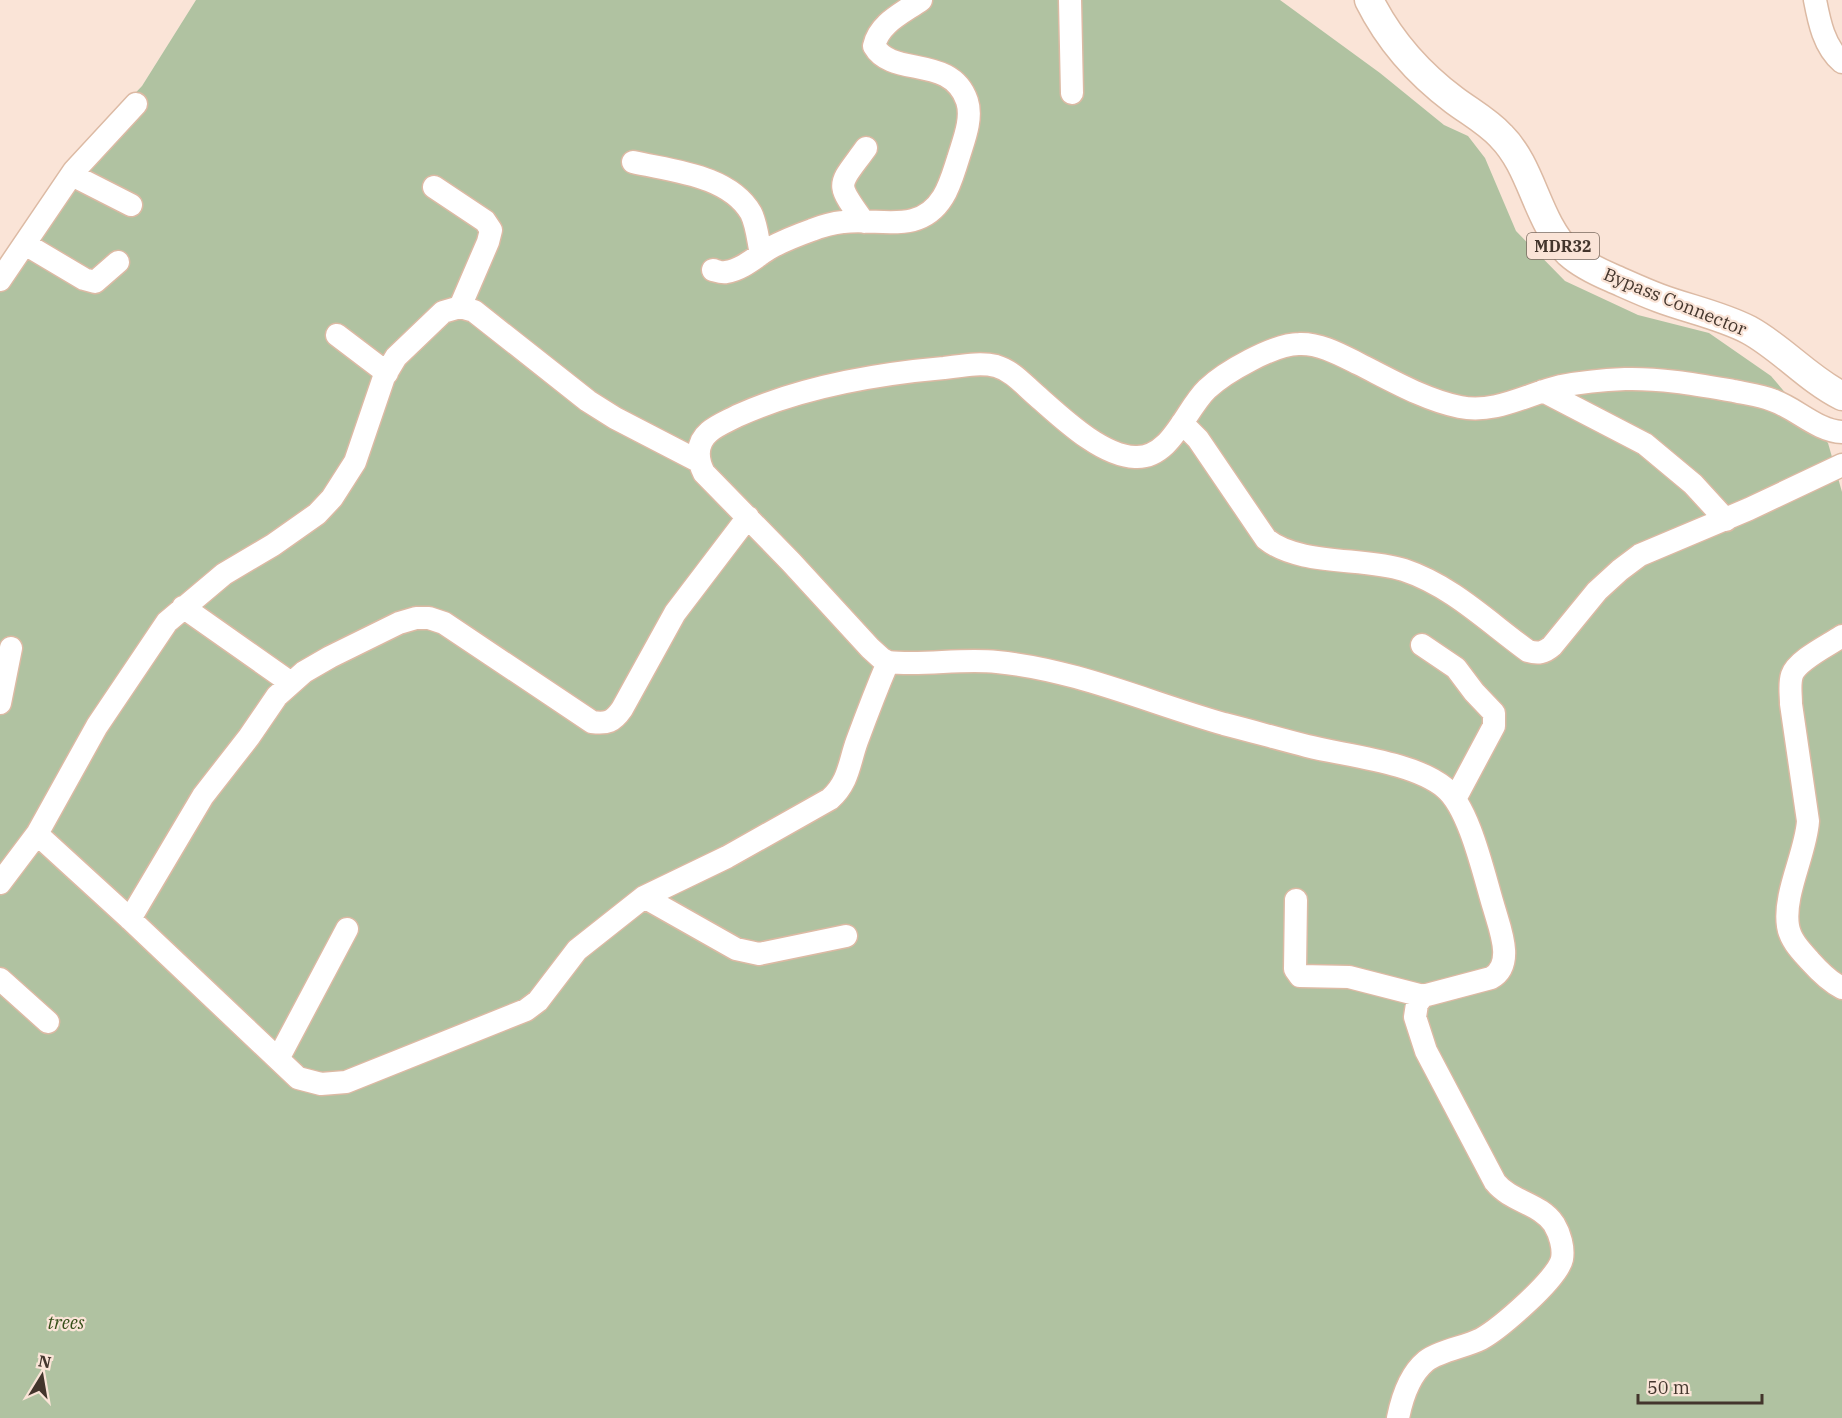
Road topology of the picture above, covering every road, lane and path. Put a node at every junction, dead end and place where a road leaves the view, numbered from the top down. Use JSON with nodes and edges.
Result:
{"nodes":[{"id":1,"x":921,"y":0,"type":"edge"},
{"id":2,"x":1070,"y":0,"type":"edge"},
{"id":3,"x":1369,"y":0,"type":"edge"},
{"id":4,"x":1815,"y":0,"type":"edge"},
{"id":5,"x":1842,"y":62,"type":"edge"},
{"id":6,"x":1072,"y":93,"type":"dead end"},
{"id":7,"x":136,"y":104,"type":"dead end"},
{"id":8,"x":867,"y":148,"type":"dead end"},
{"id":9,"x":633,"y":162,"type":"dead end"},
{"id":10,"x":72,"y":175,"type":"junction"},
{"id":11,"x":434,"y":187,"type":"dead end"},
{"id":12,"x":131,"y":205,"type":"dead end"},
{"id":13,"x":864,"y":222,"type":"junction"},
{"id":14,"x":24,"y":244,"type":"junction"},
{"id":15,"x":761,"y":254,"type":"junction"},
{"id":16,"x":118,"y":262,"type":"dead end"},
{"id":17,"x":713,"y":270,"type":"dead end"},
{"id":18,"x":0,"y":280,"type":"edge"},
{"id":19,"x":460,"y":307,"type":"junction"},
{"id":20,"x":337,"y":335,"type":"dead end"},
{"id":21,"x":387,"y":372,"type":"junction"},
{"id":22,"x":1543,"y":391,"type":"junction"},
{"id":23,"x":1842,"y":396,"type":"edge"},
{"id":24,"x":1182,"y":423,"type":"junction"},
{"id":25,"x":1842,"y":432,"type":"edge"},
{"id":26,"x":698,"y":461,"type":"junction"},
{"id":27,"x":1842,"y":465,"type":"edge"},
{"id":28,"x":748,"y":518,"type":"junction"},
{"id":29,"x":1726,"y":520,"type":"junction"},
{"id":30,"x":183,"y":607,"type":"junction"},
{"id":31,"x":1842,"y":636,"type":"edge"},
{"id":32,"x":1422,"y":645,"type":"dead end"},
{"id":33,"x":10,"y":648,"type":"dead end"},
{"id":34,"x":888,"y":662,"type":"junction"},
{"id":35,"x":291,"y":683,"type":"junction"},
{"id":36,"x":0,"y":703,"type":"edge"},
{"id":37,"x":1455,"y":799,"type":"junction"},
{"id":38,"x":37,"y":834,"type":"junction"},
{"id":39,"x":0,"y":883,"type":"edge"},
{"id":40,"x":644,"y":897,"type":"junction"},
{"id":41,"x":1296,"y":900,"type":"dead end"},
{"id":42,"x":130,"y":919,"type":"junction"},
{"id":43,"x":347,"y":929,"type":"dead end"},
{"id":44,"x":846,"y":936,"type":"dead end"},
{"id":45,"x":0,"y":979,"type":"edge"},
{"id":46,"x":1842,"y":988,"type":"edge"},
{"id":47,"x":1423,"y":996,"type":"junction"},
{"id":48,"x":48,"y":1022,"type":"dead end"},
{"id":49,"x":278,"y":1059,"type":"junction"},
{"id":50,"x":1398,"y":1418,"type":"edge"}],
"edges":[{"from":1,"to":13,"type":"street"},
{"from":2,"to":6,"type":"street"},
{"from":3,"to":23,"type":"main road","name":"Bypass Connector","number":"MDR32"},
{"from":4,"to":5,"type":"street"},
{"from":7,"to":10,"type":"street"},
{"from":8,"to":13,"type":"street"},
{"from":9,"to":15,"type":"street"},
{"from":10,"to":12,"type":"street"},
{"from":10,"to":14,"type":"street"},
{"from":11,"to":19,"type":"street"},
{"from":13,"to":15,"type":"street"},
{"from":14,"to":16,"type":"street"},
{"from":14,"to":18,"type":"street"},
{"from":15,"to":17,"type":"street"},
{"from":19,"to":21,"type":"street"},
{"from":19,"to":26,"type":"street"},
{"from":20,"to":21,"type":"street"},
{"from":21,"to":30,"type":"street"},
{"from":22,"to":24,"type":"street"},
{"from":22,"to":25,"type":"street"},
{"from":22,"to":29,"type":"street"},
{"from":24,"to":26,"type":"street"},
{"from":24,"to":29,"type":"street"},
{"from":26,"to":28,"type":"street"},
{"from":27,"to":29,"type":"street"},
{"from":28,"to":34,"type":"street"},
{"from":28,"to":35,"type":"street"},
{"from":30,"to":35,"type":"street"},
{"from":30,"to":38,"type":"street"},
{"from":31,"to":46,"type":"street"},
{"from":32,"to":37,"type":"street"},
{"from":33,"to":36,"type":"street"},
{"from":34,"to":37,"type":"street"},
{"from":34,"to":40,"type":"street"},
{"from":35,"to":42,"type":"street"},
{"from":37,"to":47,"type":"street"},
{"from":38,"to":39,"type":"street"},
{"from":38,"to":42,"type":"street"},
{"from":40,"to":44,"type":"street"},
{"from":40,"to":49,"type":"street"},
{"from":41,"to":47,"type":"street"},
{"from":42,"to":49,"type":"street"},
{"from":43,"to":49,"type":"street"},
{"from":45,"to":48,"type":"street"},
{"from":47,"to":50,"type":"street"}]}
